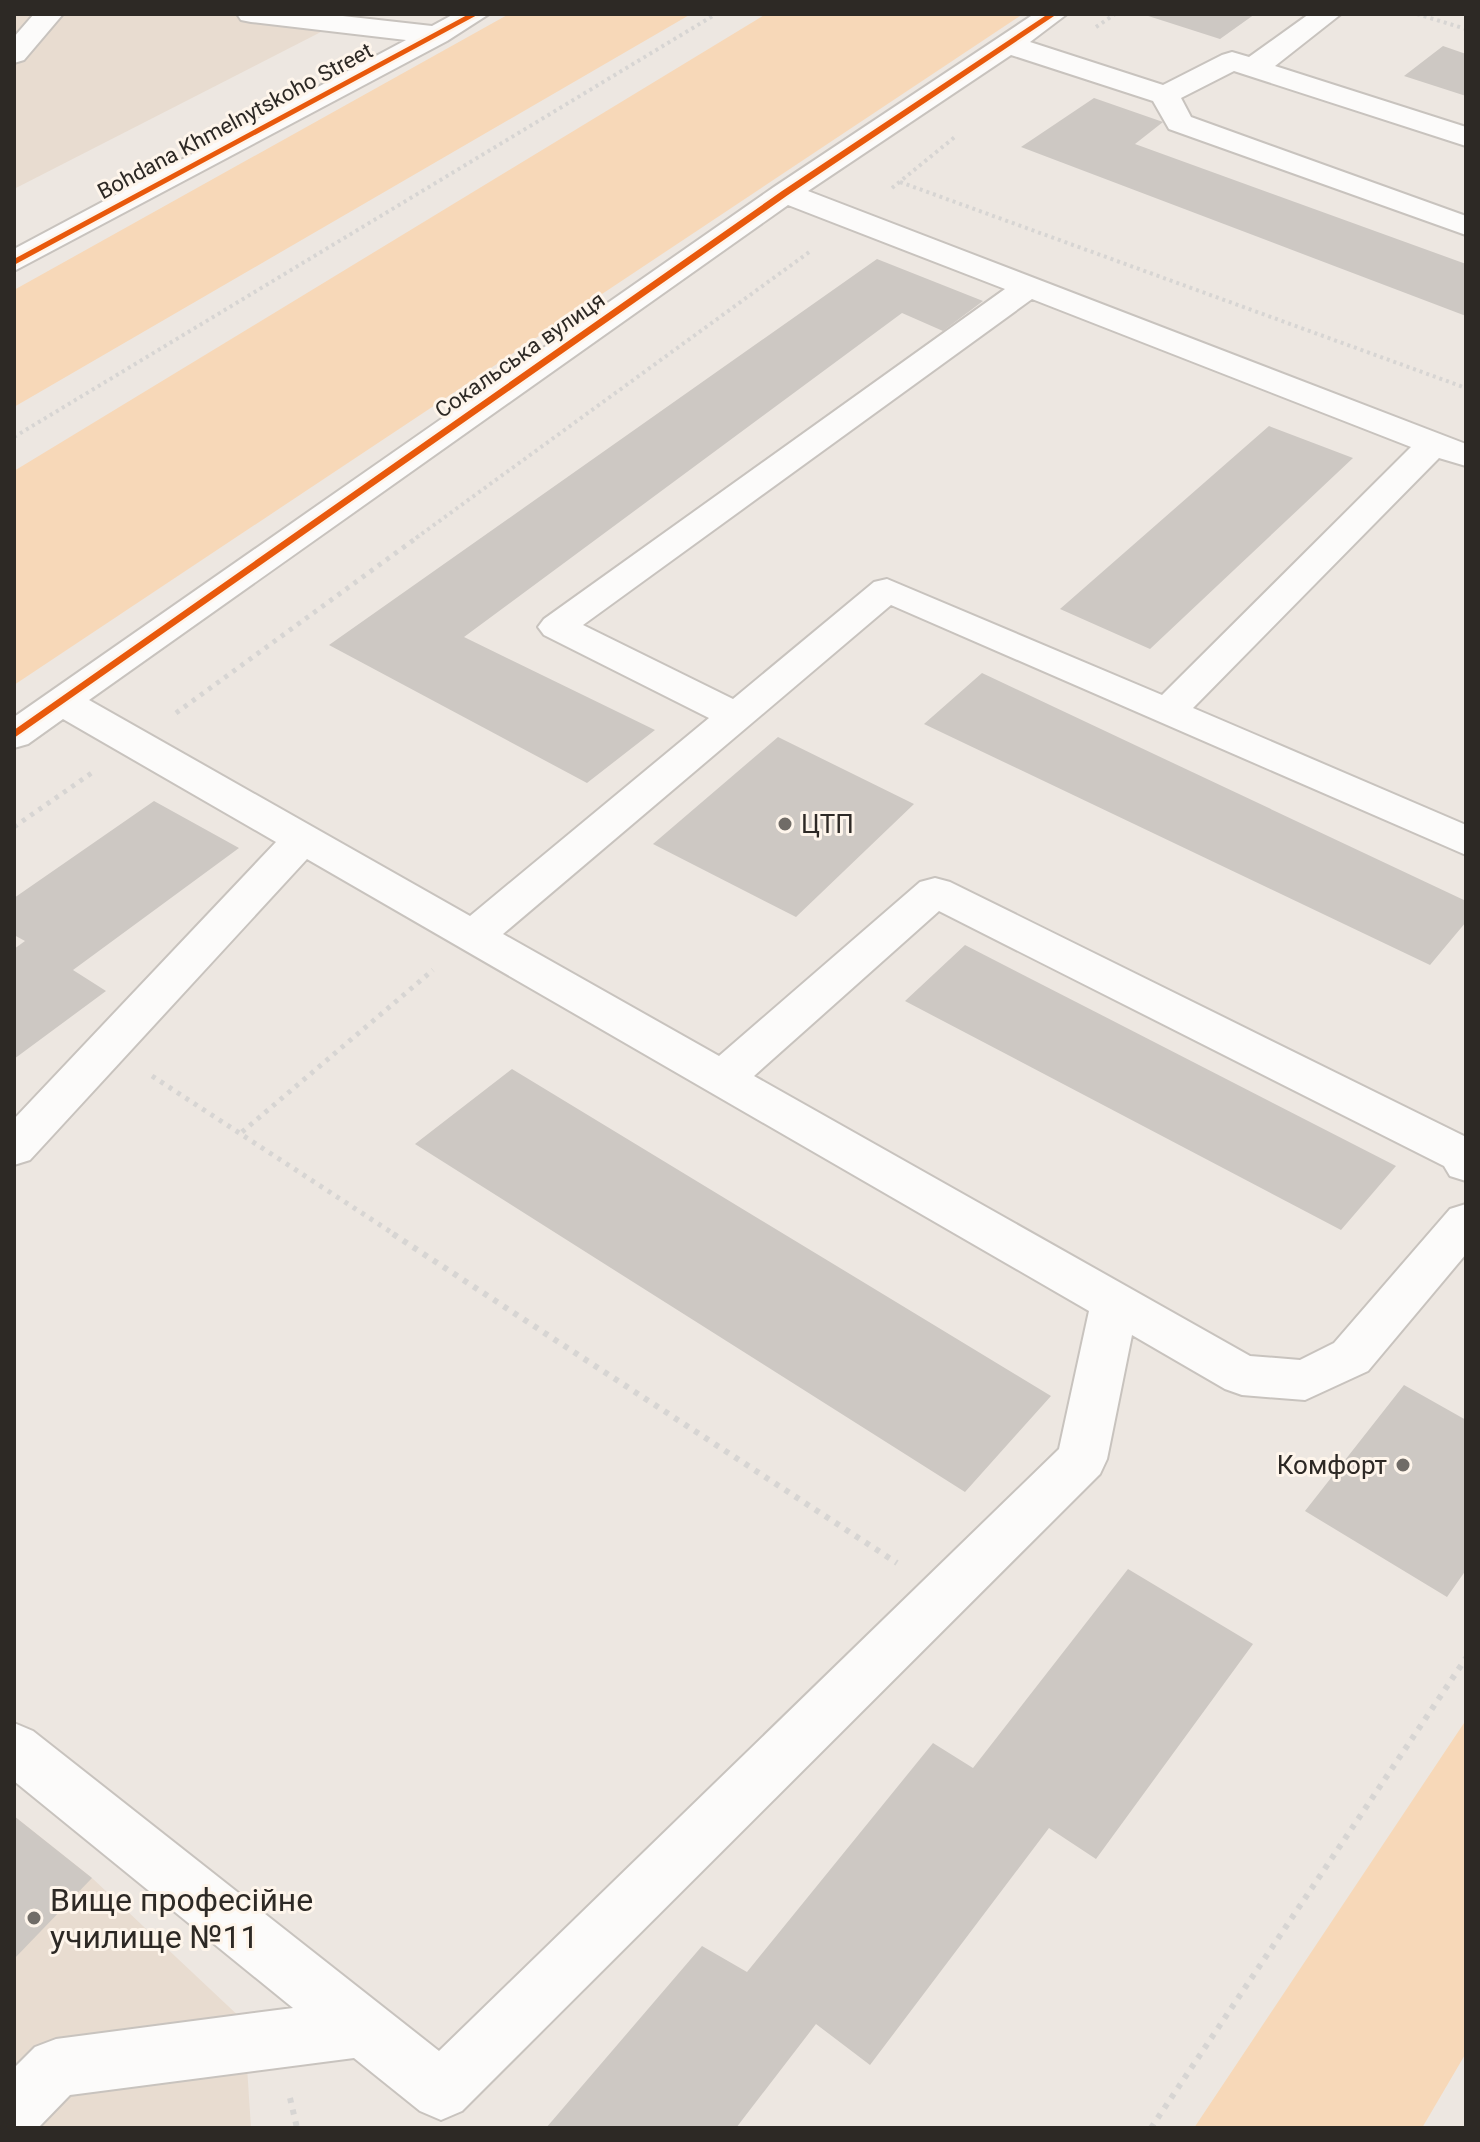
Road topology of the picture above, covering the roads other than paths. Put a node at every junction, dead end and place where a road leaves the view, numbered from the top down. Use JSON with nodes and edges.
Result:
{"nodes":[{"id":1,"x":49,"y":14,"type":"edge"},
{"id":2,"x":251,"y":14,"type":"edge"},
{"id":3,"x":475,"y":14,"type":"edge"},
{"id":4,"x":1053,"y":14,"type":"edge"},
{"id":5,"x":1327,"y":14,"type":"edge"},
{"id":6,"x":437,"y":35,"type":"junction"},
{"id":7,"x":1007,"y":44,"type":"junction"},
{"id":8,"x":14,"y":54,"type":"edge"},
{"id":9,"x":1253,"y":68,"type":"junction"},
{"id":10,"x":1165,"y":95,"type":"junction"},
{"id":11,"x":1466,"y":137,"type":"edge"},
{"id":12,"x":785,"y":193,"type":"junction"},
{"id":13,"x":1466,"y":226,"type":"edge"},
{"id":14,"x":14,"y":262,"type":"edge"},
{"id":15,"x":1028,"y":287,"type":"junction"},
{"id":16,"x":1449,"y":450,"type":"edge"},
{"id":17,"x":63,"y":702,"type":"junction"},
{"id":18,"x":1167,"y":712,"type":"junction"},
{"id":19,"x":738,"y":717,"type":"junction"},
{"id":20,"x":14,"y":735,"type":"edge"},
{"id":21,"x":303,"y":838,"type":"junction"},
{"id":22,"x":1466,"y":841,"type":"edge"},
{"id":23,"x":472,"y":937,"type":"junction"},
{"id":24,"x":722,"y":1079,"type":"junction"},
{"id":25,"x":14,"y":1148,"type":"edge"},
{"id":26,"x":1466,"y":1164,"type":"edge"},
{"id":27,"x":1466,"y":1222,"type":"edge"},
{"id":28,"x":1115,"y":1303,"type":"junction"},
{"id":29,"x":14,"y":1748,"type":"edge"},
{"id":30,"x":361,"y":2028,"type":"junction"},
{"id":31,"x":14,"y":2110,"type":"edge"}],
"edges":[{"from":1,"to":8,"type":"street"},
{"from":2,"to":6,"type":"street"},
{"from":3,"to":6,"type":"street","name":"Bohdana Khmelnytskoho Street"},
{"from":4,"to":7,"type":"street","name":"Сокальська вулиця"},
{"from":5,"to":9,"type":"street"},
{"from":6,"to":14,"type":"street","name":"Bohdana Khmelnytskoho Street"},
{"from":7,"to":10,"type":"street"},
{"from":7,"to":12,"type":"street","name":"Сокальська вулиця"},
{"from":9,"to":10,"type":"street"},
{"from":9,"to":11,"type":"street"},
{"from":10,"to":13,"type":"street"},
{"from":12,"to":15,"type":"street"},
{"from":12,"to":17,"type":"street","name":"Сокальська вулиця"},
{"from":15,"to":16,"type":"street"},
{"from":15,"to":19,"type":"street"},
{"from":16,"to":18,"type":"street"},
{"from":17,"to":20,"type":"street","name":"Сокальська вулиця"},
{"from":17,"to":21,"type":"street"},
{"from":18,"to":19,"type":"street"},
{"from":18,"to":22,"type":"street"},
{"from":19,"to":23,"type":"street"},
{"from":21,"to":23,"type":"street"},
{"from":21,"to":25,"type":"street"},
{"from":23,"to":24,"type":"street"},
{"from":24,"to":26,"type":"street"},
{"from":24,"to":28,"type":"street"},
{"from":27,"to":28,"type":"street"},
{"from":28,"to":30,"type":"street"},
{"from":29,"to":30,"type":"street"},
{"from":30,"to":31,"type":"street"}]}
